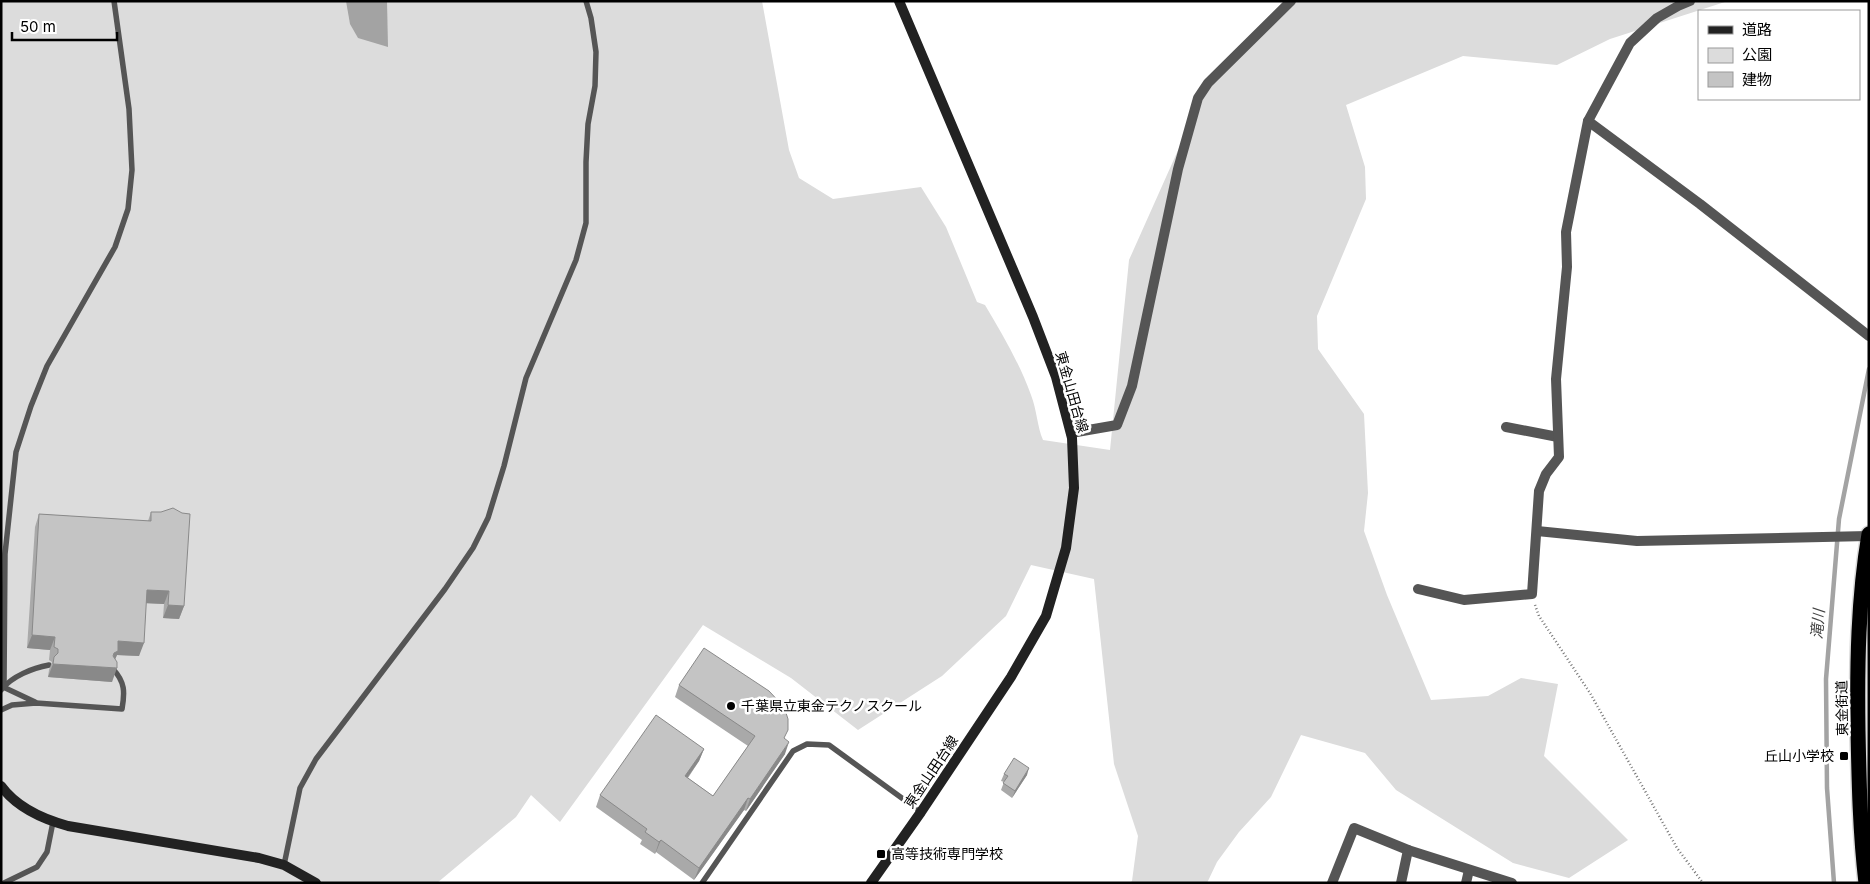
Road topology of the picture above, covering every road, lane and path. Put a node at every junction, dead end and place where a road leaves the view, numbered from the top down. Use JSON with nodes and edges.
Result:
{"nodes":[{"id":1,"x":114,"y":1,"type":"edge"},
{"id":2,"x":586,"y":1,"type":"edge"},
{"id":3,"x":899,"y":1,"type":"edge"},
{"id":4,"x":1291,"y":1,"type":"edge"},
{"id":5,"x":1690,"y":1,"type":"edge"},
{"id":6,"x":1588,"y":121,"type":"junction"},
{"id":7,"x":1869,"y":336,"type":"edge"},
{"id":8,"x":1506,"y":427,"type":"dead end"},
{"id":9,"x":1071,"y":433,"type":"junction"},
{"id":10,"x":1558,"y":437,"type":"junction"},
{"id":11,"x":1537,"y":531,"type":"junction"},
{"id":12,"x":1869,"y":535,"type":"edge"},
{"id":13,"x":3,"y":554,"type":"edge"},
{"id":14,"x":1418,"y":589,"type":"dead end"},
{"id":15,"x":1532,"y":594,"type":"junction"},
{"id":16,"x":49,"y":665,"type":"dead end"},
{"id":17,"x":113,"y":669,"type":"edge"},
{"id":18,"x":2,"y":687,"type":"edge"},
{"id":19,"x":36,"y":703,"type":"junction"},
{"id":20,"x":1,"y":710,"type":"edge"},
{"id":21,"x":1,"y":786,"type":"edge"},
{"id":22,"x":921,"y":812,"type":"junction"},
{"id":23,"x":53,"y":822,"type":"junction"},
{"id":24,"x":1408,"y":850,"type":"junction"},
{"id":25,"x":284,"y":865,"type":"junction"},
{"id":26,"x":1469,"y":870,"type":"junction"},
{"id":27,"x":4,"y":883,"type":"edge"},
{"id":28,"x":316,"y":883,"type":"edge"},
{"id":29,"x":702,"y":883,"type":"edge"},
{"id":30,"x":870,"y":883,"type":"edge"},
{"id":31,"x":1332,"y":883,"type":"edge"},
{"id":32,"x":1401,"y":883,"type":"edge"},
{"id":33,"x":1466,"y":883,"type":"edge"},
{"id":34,"x":1512,"y":883,"type":"edge"},
{"id":35,"x":1703,"y":883,"type":"edge"},
{"id":36,"x":1866,"y":883,"type":"edge"}],
"edges":[{"from":1,"to":13,"type":"lane"},
{"from":2,"to":25,"type":"lane"},
{"from":3,"to":9,"type":"main road","name":"東金山田台線"},
{"from":4,"to":9,"type":"street"},
{"from":5,"to":6,"type":"street"},
{"from":6,"to":7,"type":"street"},
{"from":6,"to":10,"type":"street"},
{"from":8,"to":10,"type":"street"},
{"from":9,"to":22,"type":"main road","name":"東金山田台線"},
{"from":10,"to":11,"type":"street"},
{"from":11,"to":12,"type":"street"},
{"from":11,"to":15,"type":"street"},
{"from":12,"to":36,"type":"highway","name":"東金街道"},
{"from":13,"to":18,"type":"lane"},
{"from":14,"to":15,"type":"street"},
{"from":15,"to":35,"type":"path"},
{"from":16,"to":18,"type":"lane"},
{"from":17,"to":19,"type":"lane"},
{"from":18,"to":19,"type":"lane"},
{"from":19,"to":20,"type":"lane"},
{"from":21,"to":23,"type":"main road"},
{"from":22,"to":29,"type":"lane"},
{"from":22,"to":30,"type":"main road","name":"東金山田台線"},
{"from":23,"to":25,"type":"main road"},
{"from":23,"to":27,"type":"lane"},
{"from":24,"to":26,"type":"street"},
{"from":24,"to":31,"type":"street"},
{"from":24,"to":32,"type":"street"},
{"from":25,"to":28,"type":"main road"},
{"from":26,"to":33,"type":"street"},
{"from":26,"to":34,"type":"street"}]}
